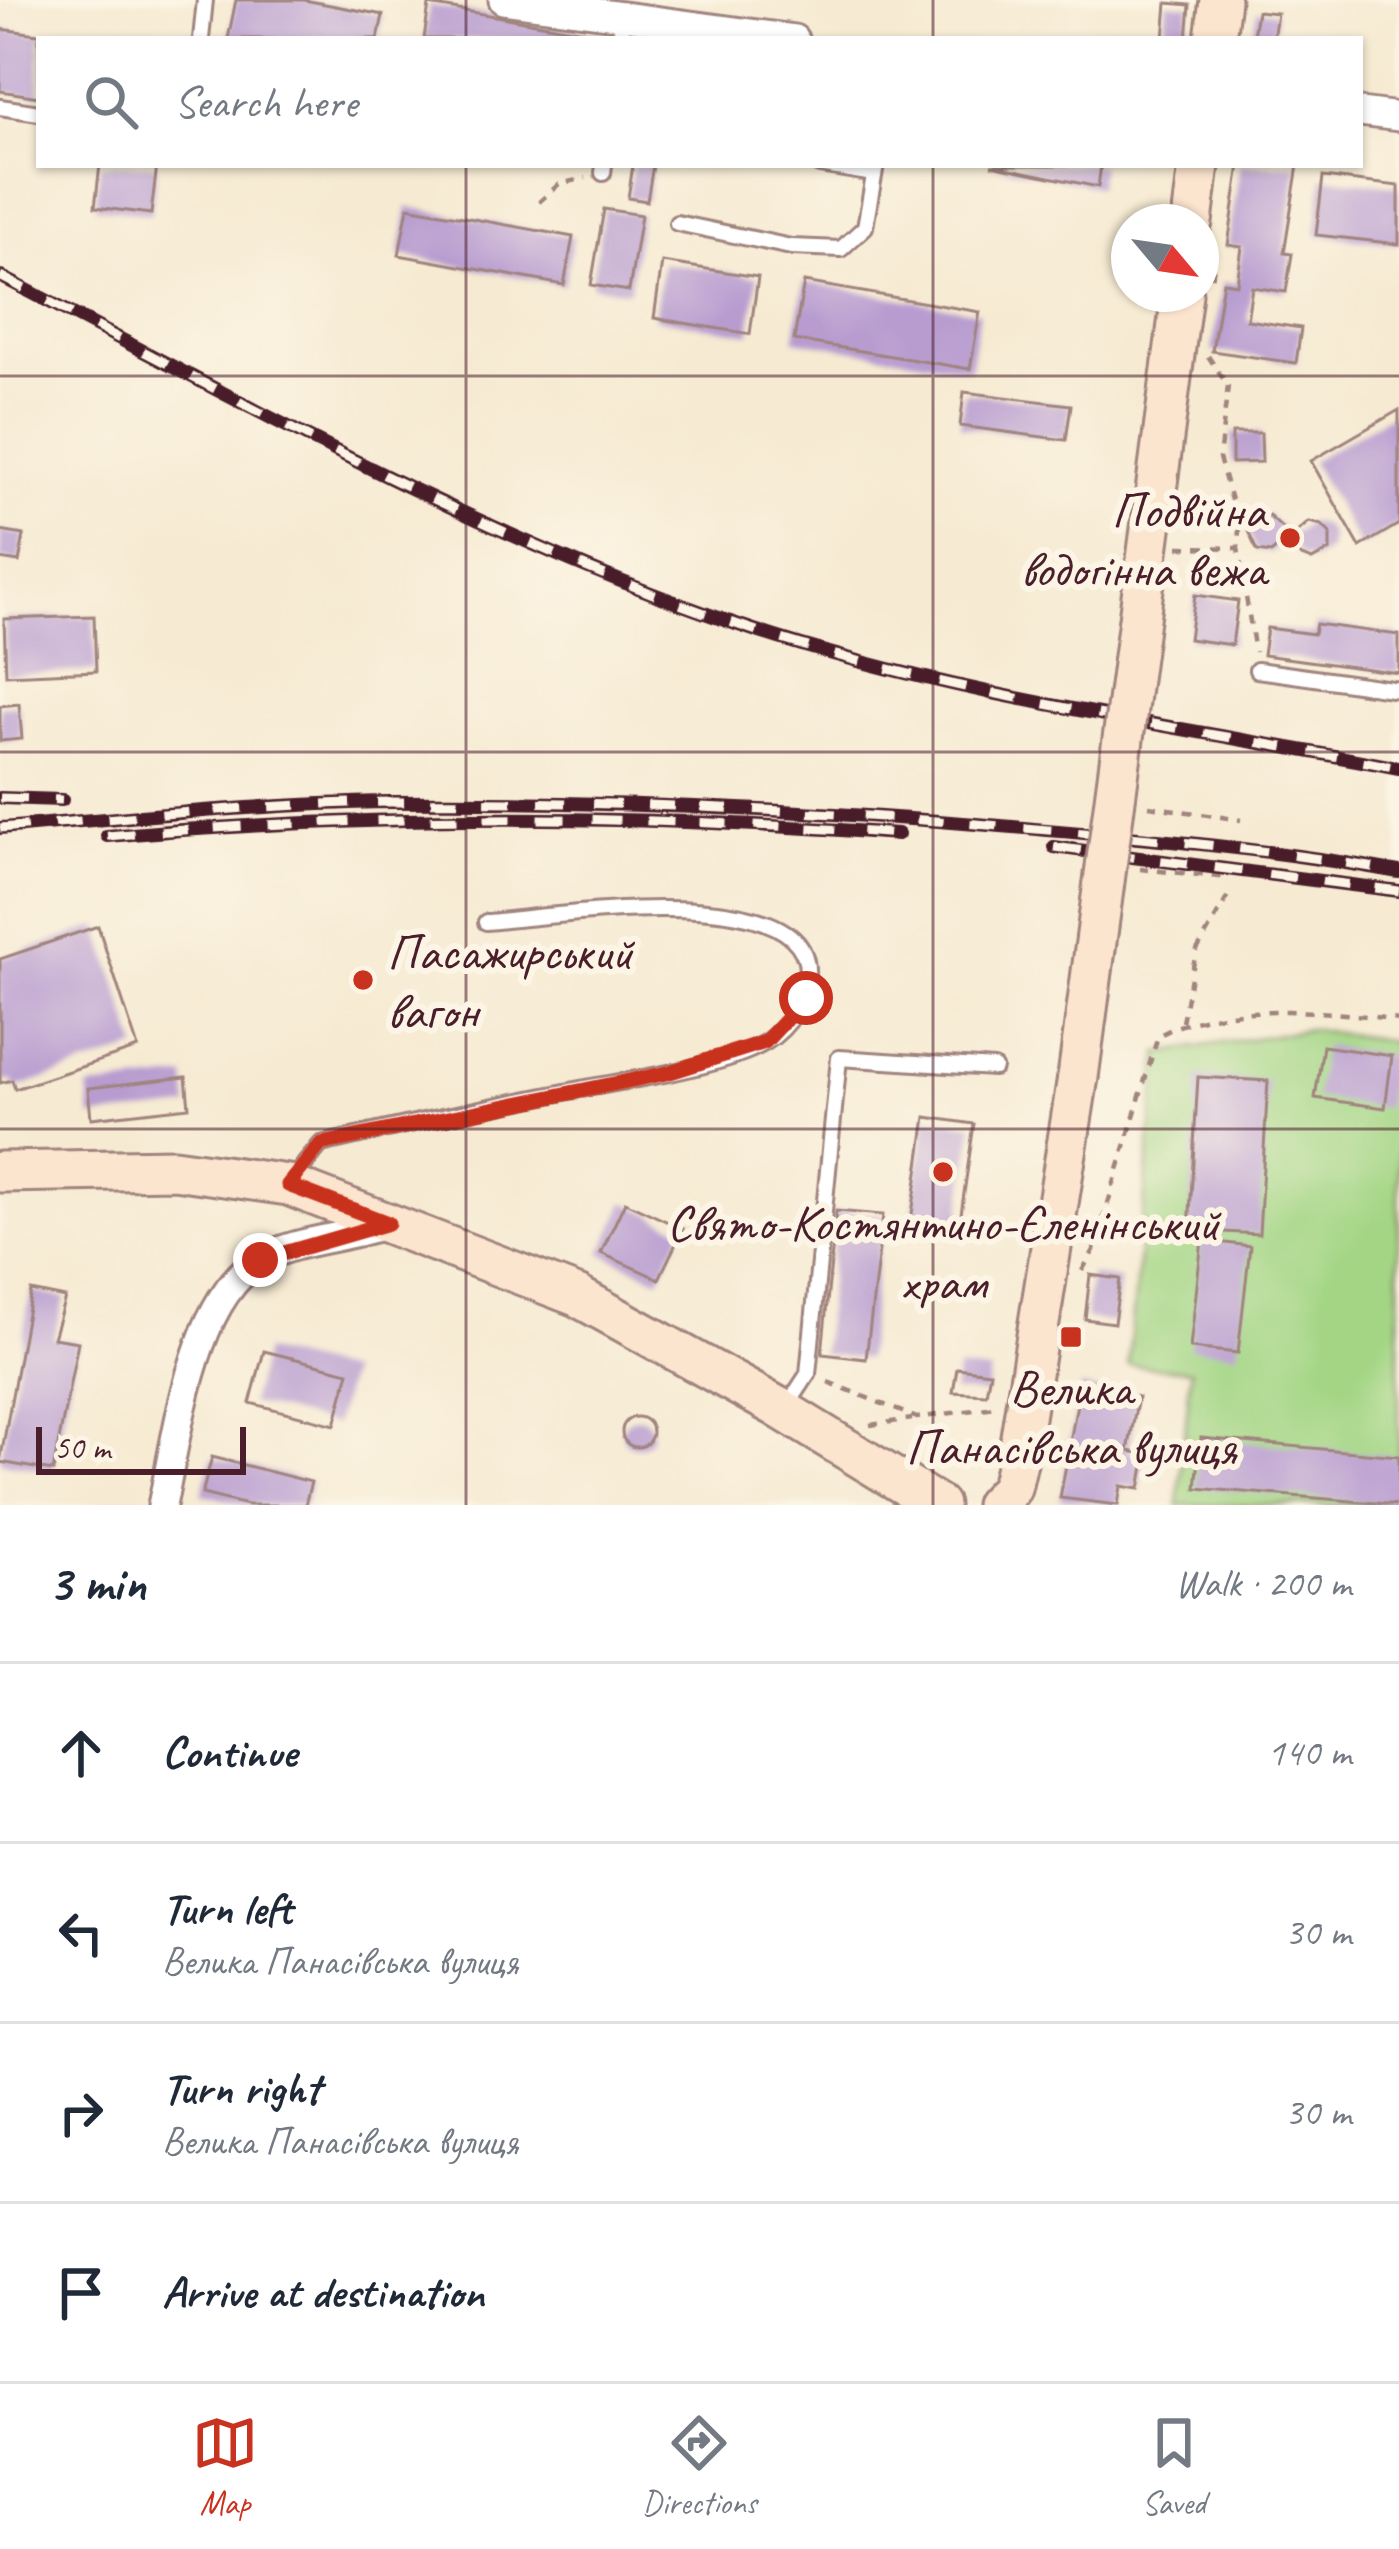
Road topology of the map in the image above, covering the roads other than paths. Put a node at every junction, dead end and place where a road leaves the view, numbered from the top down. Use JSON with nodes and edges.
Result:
{"nodes":[{"id":1,"x":205,"y":0,"type":"edge"},
{"id":2,"x":502,"y":0,"type":"edge"},
{"id":3,"x":1220,"y":0,"type":"edge"},
{"id":4,"x":621,"y":29,"type":"edge"},
{"id":5,"x":201,"y":36,"type":"edge"},
{"id":6,"x":742,"y":36,"type":"edge"},
{"id":7,"x":1215,"y":36,"type":"edge"},
{"id":8,"x":0,"y":107,"type":"edge"},
{"id":9,"x":1363,"y":112,"type":"edge"},
{"id":10,"x":36,"y":113,"type":"edge"},
{"id":11,"x":1399,"y":117,"type":"edge"},
{"id":12,"x":1199,"y":168,"type":"edge"},
{"id":13,"x":875,"y":170,"type":"edge"},
{"id":14,"x":1198,"y":204,"type":"edge"},
{"id":15,"x":677,"y":223,"type":"dead end"},
{"id":16,"x":1193,"y":312,"type":"edge"},
{"id":17,"x":1256,"y":670,"type":"road end"},
{"id":18,"x":1399,"y":690,"type":"edge"},
{"id":19,"x":485,"y":922,"type":"dead end"},
{"id":20,"x":994,"y":1068,"type":"dead end"},
{"id":21,"x":0,"y":1172,"type":"edge"},
{"id":22,"x":288,"y":1185,"type":"junction"},
{"id":23,"x":388,"y":1223,"type":"junction"},
{"id":24,"x":783,"y":1411,"type":"junction"},
{"id":25,"x":1006,"y":1500,"type":"edge"},
{"id":26,"x":162,"y":1505,"type":"edge"},
{"id":27,"x":938,"y":1505,"type":"edge"}],
"edges":[{"from":1,"to":5,"type":"lane"},
{"from":2,"to":4,"type":"street"},
{"from":3,"to":7,"type":"street"},
{"from":4,"to":6,"type":"street"},
{"from":8,"to":10,"type":"lane"},
{"from":9,"to":11,"type":"street"},
{"from":12,"to":14,"type":"street"},
{"from":13,"to":15,"type":"lane"},
{"from":16,"to":25,"type":"street","bridge":true},
{"from":17,"to":18,"type":"lane"},
{"from":19,"to":22,"type":"lane"},
{"from":20,"to":24,"type":"lane"},
{"from":21,"to":22,"type":"street"},
{"from":22,"to":23,"type":"street"},
{"from":23,"to":24,"type":"street"},
{"from":23,"to":26,"type":"street"},
{"from":24,"to":27,"type":"street"}]}
